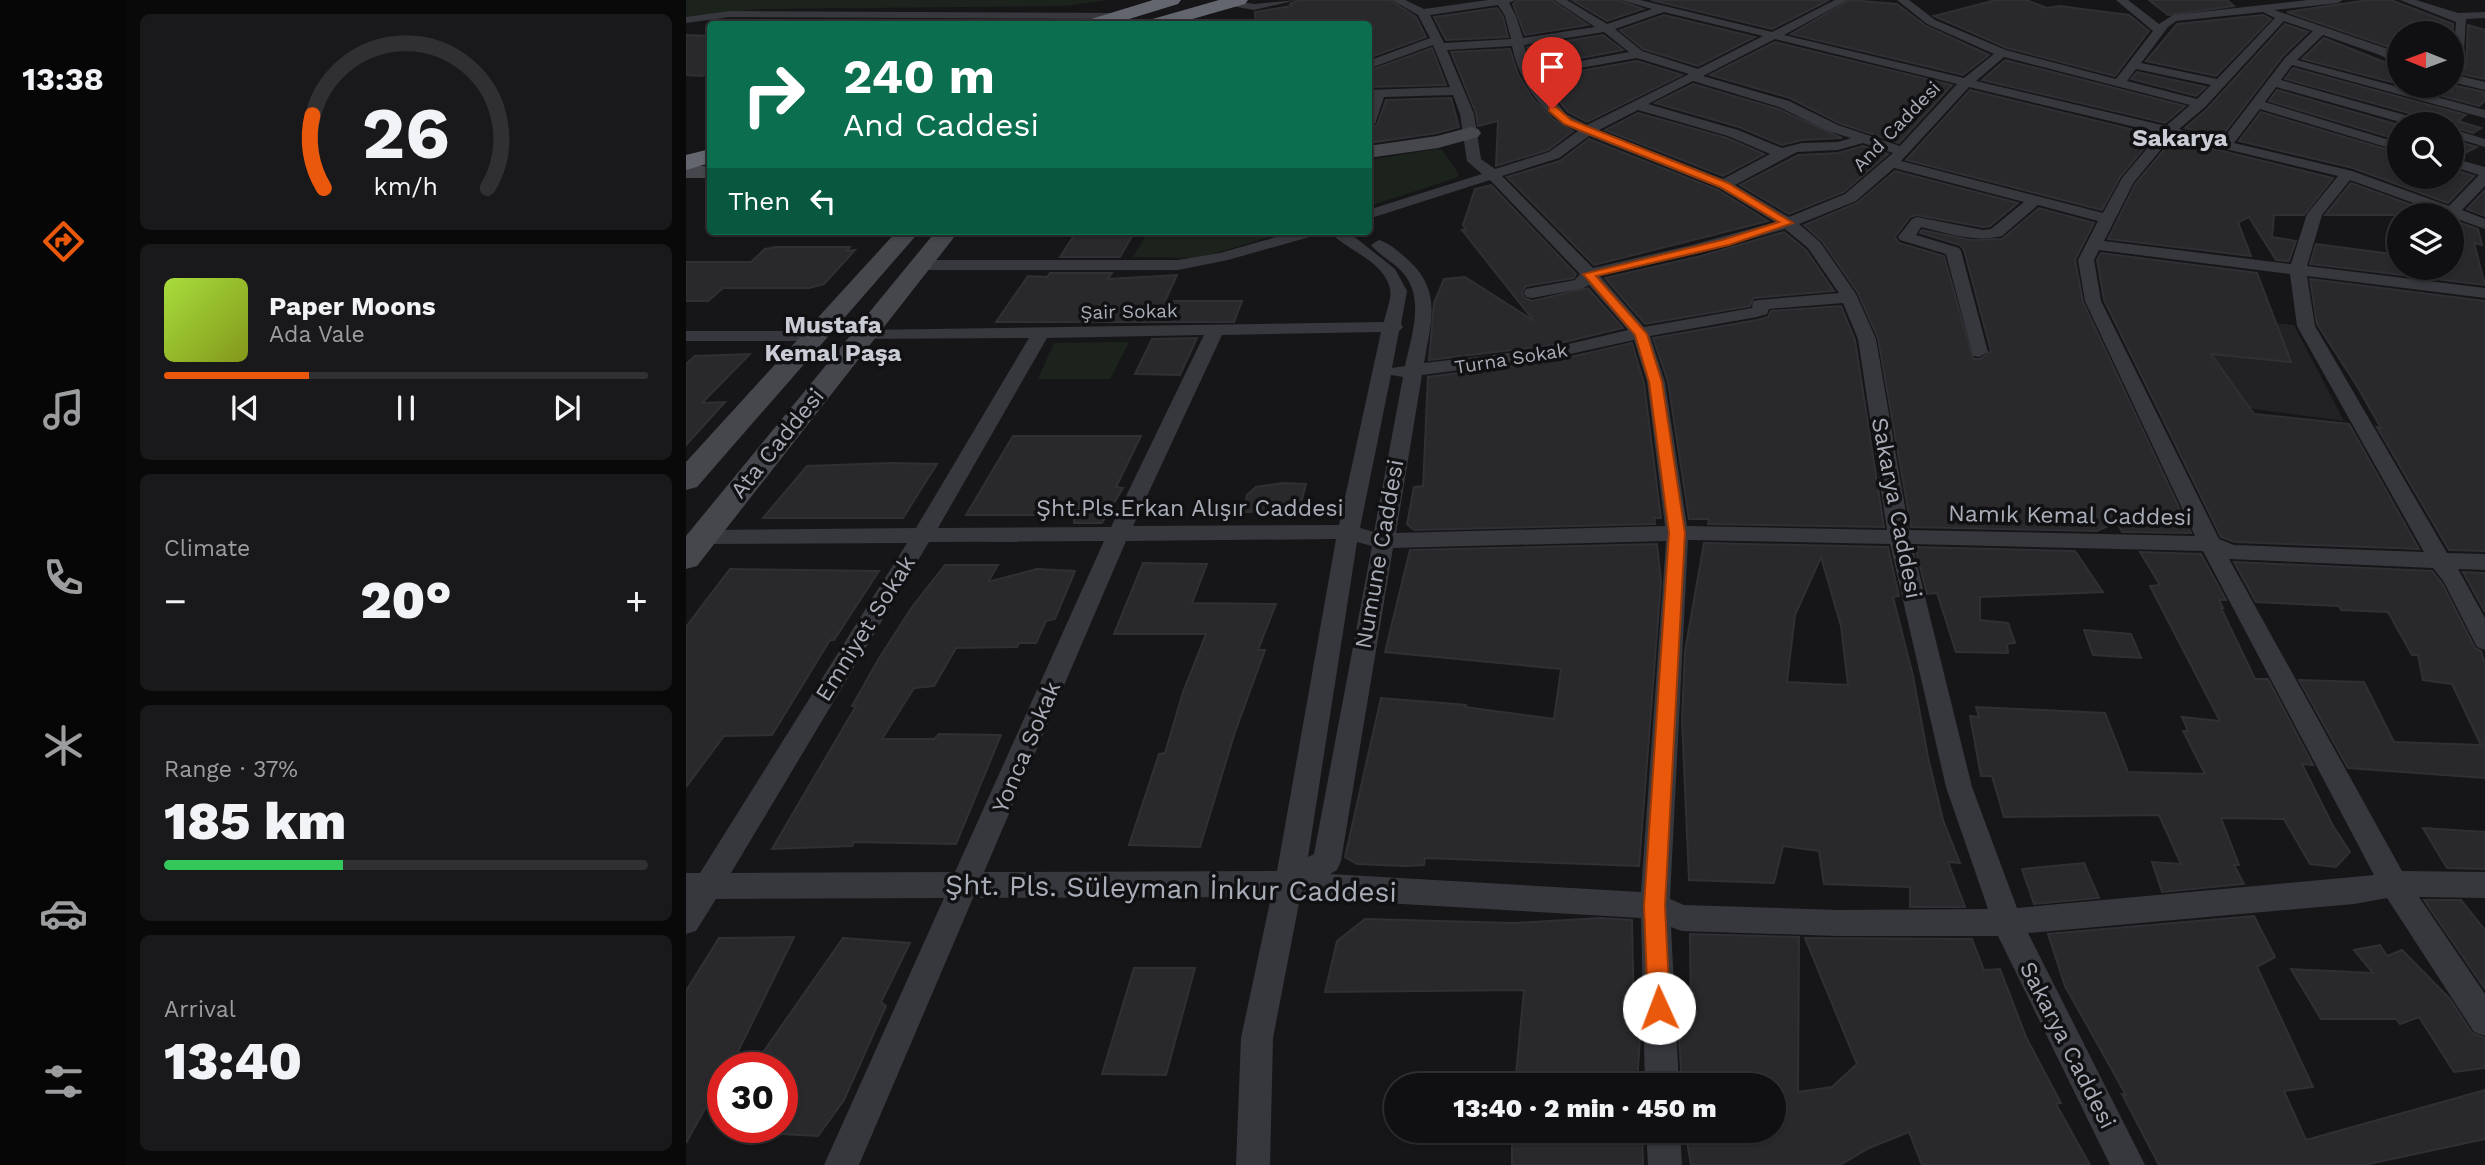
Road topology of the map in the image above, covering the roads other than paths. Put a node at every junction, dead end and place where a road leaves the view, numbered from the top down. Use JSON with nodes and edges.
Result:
{"nodes":[{"id":1,"x":1172,"y":0,"type":"edge"},
{"id":2,"x":1292,"y":0,"type":"edge"},
{"id":3,"x":1398,"y":0,"type":"edge"},
{"id":4,"x":1559,"y":0,"type":"edge"},
{"id":5,"x":1626,"y":0,"type":"edge"},
{"id":6,"x":1681,"y":0,"type":"edge"},
{"id":7,"x":1843,"y":0,"type":"edge"},
{"id":8,"x":1902,"y":0,"type":"edge"},
{"id":9,"x":2121,"y":0,"type":"edge"},
{"id":10,"x":2339,"y":0,"type":"edge"},
{"id":11,"x":2405,"y":0,"type":"edge"},
{"id":12,"x":1234,"y":1,"type":"edge"},
{"id":13,"x":1504,"y":1,"type":"edge"},
{"id":14,"x":1662,"y":9,"type":"junction"},
{"id":15,"x":2259,"y":9,"type":"junction"},
{"id":16,"x":1422,"y":13,"type":"junction"},
{"id":17,"x":1122,"y":16,"type":"junction"},
{"id":18,"x":2457,"y":16,"type":"junction"},
{"id":19,"x":2485,"y":16,"type":"edge"},
{"id":20,"x":2282,"y":17,"type":"junction"},
{"id":21,"x":686,"y":20,"type":"edge"},
{"id":22,"x":1105,"y":21,"type":"edge"},
{"id":23,"x":1166,"y":21,"type":"edge"},
{"id":24,"x":2462,"y":21,"type":"edge"},
{"id":25,"x":1606,"y":30,"type":"junction"},
{"id":26,"x":2321,"y":30,"type":"junction"},
{"id":27,"x":2160,"y":31,"type":"junction"},
{"id":28,"x":1772,"y":36,"type":"junction"},
{"id":29,"x":1438,"y":43,"type":"junction"},
{"id":30,"x":1517,"y":43,"type":"junction"},
{"id":31,"x":2384,"y":52,"type":"junction"},
{"id":32,"x":2387,"y":52,"type":"edge"},
{"id":33,"x":2001,"y":53,"type":"junction"},
{"id":34,"x":1638,"y":54,"type":"junction"},
{"id":35,"x":2387,"y":54,"type":"edge"},
{"id":36,"x":2289,"y":61,"type":"junction"},
{"id":37,"x":1372,"y":64,"type":"edge"},
{"id":38,"x":2133,"y":65,"type":"junction"},
{"id":39,"x":2464,"y":69,"type":"edge"},
{"id":40,"x":2472,"y":69,"type":"dead end"},
{"id":41,"x":1528,"y":74,"type":"junction"},
{"id":42,"x":2464,"y":74,"type":"edge"},
{"id":43,"x":1695,"y":75,"type":"junction"},
{"id":44,"x":2274,"y":82,"type":"junction"},
{"id":45,"x":1962,"y":83,"type":"junction"},
{"id":46,"x":2119,"y":83,"type":"junction"},
{"id":47,"x":2218,"y":83,"type":"junction"},
{"id":48,"x":2485,"y":86,"type":"edge"},
{"id":49,"x":1458,"y":91,"type":"junction"},
{"id":50,"x":1373,"y":94,"type":"edge"},
{"id":51,"x":2200,"y":104,"type":"junction"},
{"id":52,"x":2258,"y":104,"type":"junction"},
{"id":53,"x":1636,"y":105,"type":"junction"},
{"id":54,"x":2387,"y":114,"type":"edge"},
{"id":55,"x":2485,"y":114,"type":"edge"},
{"id":56,"x":1590,"y":129,"type":"junction"},
{"id":57,"x":2170,"y":130,"type":"junction"},
{"id":58,"x":1471,"y":133,"type":"junction"},
{"id":59,"x":1863,"y":137,"type":"junction"},
{"id":60,"x":2464,"y":137,"type":"edge"},
{"id":61,"x":707,"y":142,"type":"edge"},
{"id":62,"x":2387,"y":143,"type":"edge"},
{"id":63,"x":2485,"y":143,"type":"edge"},
{"id":64,"x":2226,"y":144,"type":"junction"},
{"id":65,"x":1372,"y":145,"type":"edge"},
{"id":66,"x":686,"y":148,"type":"edge"},
{"id":67,"x":1372,"y":151,"type":"edge"},
{"id":68,"x":1783,"y":154,"type":"junction"},
{"id":69,"x":707,"y":157,"type":"edge"},
{"id":70,"x":1897,"y":157,"type":"junction"},
{"id":71,"x":686,"y":163,"type":"edge"},
{"id":72,"x":2464,"y":167,"type":"edge"},
{"id":73,"x":686,"y":172,"type":"edge"},
{"id":74,"x":707,"y":172,"type":"edge"},
{"id":75,"x":2347,"y":174,"type":"junction"},
{"id":76,"x":1493,"y":175,"type":"junction"},
{"id":77,"x":2485,"y":175,"type":"edge"},
{"id":78,"x":1724,"y":185,"type":"junction"},
{"id":79,"x":2035,"y":200,"type":"junction"},
{"id":80,"x":2427,"y":203,"type":"edge"},
{"id":81,"x":2460,"y":203,"type":"edge"},
{"id":82,"x":1372,"y":214,"type":"edge"},
{"id":83,"x":2464,"y":216,"type":"edge"},
{"id":84,"x":2108,"y":219,"type":"junction"},
{"id":85,"x":1788,"y":223,"type":"junction"},
{"id":86,"x":2485,"y":224,"type":"edge"},
{"id":87,"x":905,"y":235,"type":"edge"},
{"id":88,"x":945,"y":235,"type":"edge"},
{"id":89,"x":1300,"y":235,"type":"edge"},
{"id":90,"x":1342,"y":235,"type":"edge"},
{"id":91,"x":1365,"y":235,"type":"edge"},
{"id":92,"x":2094,"y":245,"type":"junction"},
{"id":93,"x":879,"y":265,"type":"junction"},
{"id":94,"x":920,"y":265,"type":"junction"},
{"id":95,"x":2298,"y":270,"type":"junction"},
{"id":96,"x":1588,"y":274,"type":"junction"},
{"id":97,"x":1532,"y":293,"type":"dead end"},
{"id":98,"x":2485,"y":293,"type":"edge"},
{"id":99,"x":1849,"y":297,"type":"junction"},
{"id":100,"x":1727,"y":316,"type":"joint"},
{"id":101,"x":1394,"y":327,"type":"junction"},
{"id":102,"x":1215,"y":331,"type":"junction"},
{"id":103,"x":1041,"y":333,"type":"junction"},
{"id":104,"x":1640,"y":334,"type":"junction"},
{"id":105,"x":816,"y":335,"type":"junction"},
{"id":106,"x":864,"y":335,"type":"junction"},
{"id":107,"x":687,"y":337,"type":"edge"},
{"id":108,"x":1979,"y":352,"type":"dead end"},
{"id":109,"x":1411,"y":372,"type":"junction"},
{"id":110,"x":1381,"y":373,"type":"junction"},
{"id":111,"x":686,"y":480,"type":"edge"},
{"id":112,"x":1348,"y":532,"type":"junction"},
{"id":113,"x":1677,"y":533,"type":"junction"},
{"id":114,"x":1118,"y":535,"type":"junction"},
{"id":115,"x":922,"y":536,"type":"junction"},
{"id":116,"x":1899,"y":537,"type":"junction"},
{"id":117,"x":1381,"y":541,"type":"junction"},
{"id":118,"x":691,"y":544,"type":"edge"},
{"id":119,"x":2210,"y":544,"type":"junction"},
{"id":120,"x":2439,"y":559,"type":"junction"},
{"id":121,"x":2485,"y":562,"type":"edge"},
{"id":122,"x":2485,"y":641,"type":"edge"},
{"id":123,"x":1288,"y":884,"type":"junction"},
{"id":124,"x":2394,"y":884,"type":"junction"},
{"id":125,"x":967,"y":885,"type":"junction"},
{"id":126,"x":2485,"y":885,"type":"edge"},
{"id":127,"x":697,"y":886,"type":"edge"},
{"id":128,"x":1655,"y":906,"type":"junction"},
{"id":129,"x":686,"y":921,"type":"edge"},
{"id":130,"x":2007,"y":922,"type":"junction"},
{"id":131,"x":2485,"y":1021,"type":"edge"},
{"id":132,"x":1662,"y":1073,"type":"edge"},
{"id":133,"x":1664,"y":1143,"type":"edge"},
{"id":134,"x":841,"y":1165,"type":"edge"},
{"id":135,"x":1253,"y":1165,"type":"edge"},
{"id":136,"x":1665,"y":1165,"type":"edge"},
{"id":137,"x":2128,"y":1165,"type":"edge"}],
"edges":[{"from":1,"to":17,"type":"highway"},
{"from":2,"to":12,"type":"street"},
{"from":3,"to":16,"type":"street"},
{"from":4,"to":25,"type":"street"},
{"from":5,"to":14,"type":"street"},
{"from":6,"to":14,"type":"street"},
{"from":7,"to":28,"type":"street"},
{"from":8,"to":33,"type":"street"},
{"from":9,"to":27,"type":"street"},
{"from":10,"to":15,"type":"street"},
{"from":11,"to":18,"type":"street"},
{"from":12,"to":23,"type":"highway"},
{"from":13,"to":16,"type":"street"},
{"from":13,"to":30,"type":"street","name":"Sakarya Caddesi"},
{"from":14,"to":25,"type":"street"},
{"from":14,"to":28,"type":"street"},
{"from":15,"to":20,"type":"street"},
{"from":15,"to":27,"type":"street"},
{"from":16,"to":29,"type":"street"},
{"from":17,"to":21,"type":"street"},
{"from":17,"to":22,"type":"highway"},
{"from":18,"to":19,"type":"street"},
{"from":18,"to":24,"type":"street"},
{"from":20,"to":26,"type":"street"},
{"from":20,"to":47,"type":"street"},
{"from":25,"to":30,"type":"street"},
{"from":25,"to":34,"type":"street"},
{"from":26,"to":31,"type":"street"},
{"from":26,"to":36,"type":"street"},
{"from":27,"to":38,"type":"street"},
{"from":28,"to":43,"type":"street"},
{"from":28,"to":45,"type":"street"},
{"from":29,"to":30,"type":"street"},
{"from":29,"to":37,"type":"street"},
{"from":29,"to":49,"type":"street"},
{"from":30,"to":41,"type":"street","name":"Sakarya Caddesi"},
{"from":31,"to":32,"type":"street"},
{"from":31,"to":35,"type":"street"},
{"from":33,"to":45,"type":"street","name":"And Caddesi"},
{"from":33,"to":46,"type":"street"},
{"from":34,"to":41,"type":"street"},
{"from":34,"to":43,"type":"street"},
{"from":36,"to":44,"type":"street"},
{"from":36,"to":55,"type":"street"},
{"from":38,"to":46,"type":"street"},
{"from":38,"to":47,"type":"street"},
{"from":39,"to":40,"type":"street"},
{"from":41,"to":56,"type":"street","name":"Sakarya Caddesi"},
{"from":42,"to":48,"type":"street"},
{"from":43,"to":53,"type":"street"},
{"from":43,"to":59,"type":"street"},
{"from":44,"to":52,"type":"street"},
{"from":44,"to":54,"type":"street"},
{"from":45,"to":57,"type":"street"},
{"from":45,"to":70,"type":"street","name":"And Caddesi"},
{"from":46,"to":51,"type":"street"},
{"from":47,"to":51,"type":"street"},
{"from":49,"to":50,"type":"street"},
{"from":49,"to":58,"type":"street"},
{"from":51,"to":57,"type":"street"},
{"from":52,"to":62,"type":"street"},
{"from":52,"to":64,"type":"street"},
{"from":53,"to":56,"type":"street"},
{"from":53,"to":68,"type":"street"},
{"from":56,"to":76,"type":"street"},
{"from":56,"to":78,"type":"street","name":"Sakarya Caddesi"},
{"from":57,"to":64,"type":"street"},
{"from":57,"to":84,"type":"street"},
{"from":58,"to":65,"type":"main road"},
{"from":58,"to":67,"type":"main road"},
{"from":58,"to":76,"type":"street"},
{"from":59,"to":68,"type":"street"},
{"from":59,"to":70,"type":"street"},
{"from":60,"to":63,"type":"street"},
{"from":61,"to":66,"type":"highway"},
{"from":64,"to":75,"type":"street"},
{"from":68,"to":78,"type":"street"},
{"from":69,"to":71,"type":"highway"},
{"from":70,"to":79,"type":"street"},
{"from":70,"to":85,"type":"street","name":"And Caddesi"},
{"from":72,"to":77,"type":"street"},
{"from":73,"to":74,"type":"main road"},
{"from":75,"to":80,"type":"street"},
{"from":75,"to":95,"type":"street"},
{"from":76,"to":82,"type":"street"},
{"from":76,"to":96,"type":"street"},
{"from":77,"to":81,"type":"street"},
{"from":78,"to":85,"type":"street","name":"Sakarya Caddesi"},
{"from":79,"to":84,"type":"street"},
{"from":79,"to":108,"type":"street"},
{"from":83,"to":86,"type":"street"},
{"from":84,"to":92,"type":"street"},
{"from":85,"to":96,"type":"street","name":"And Caddesi"},
{"from":85,"to":99,"type":"street","name":"Sakarya Caddesi"},
{"from":87,"to":93,"type":"main road","name":"Ata Caddesi"},
{"from":88,"to":94,"type":"main road","name":"Ata Caddesi"},
{"from":89,"to":94,"type":"street"},
{"from":90,"to":101,"type":"street","name":"Numune Caddesi"},
{"from":91,"to":109,"type":"street","name":"Numune Caddesi"},
{"from":92,"to":95,"type":"street"},
{"from":92,"to":119,"type":"street"},
{"from":93,"to":94,"type":"main road"},
{"from":93,"to":105,"type":"main road","name":"Ata Caddesi"},
{"from":94,"to":106,"type":"main road","name":"Ata Caddesi"},
{"from":95,"to":98,"type":"street"},
{"from":95,"to":120,"type":"street"},
{"from":96,"to":97,"type":"street","name":"And Caddesi"},
{"from":96,"to":104,"type":"street"},
{"from":99,"to":100,"type":"street"},
{"from":99,"to":116,"type":"street","name":"Sakarya Caddesi"},
{"from":100,"to":104,"type":"street"},
{"from":101,"to":102,"type":"street","name":"Şair Sokak"},
{"from":101,"to":110,"type":"street","name":"Numune Caddesi"},
{"from":102,"to":103,"type":"street","name":"Şair Sokak"},
{"from":102,"to":114,"type":"street","name":"Yonca Sokak"},
{"from":103,"to":106,"type":"street","name":"Şair Sokak"},
{"from":103,"to":115,"type":"street","name":"Emniyet Sokak"},
{"from":104,"to":109,"type":"street","name":"Turna Sokak"},
{"from":104,"to":113,"type":"street"},
{"from":105,"to":106,"type":"main road"},
{"from":105,"to":107,"type":"street"},
{"from":105,"to":111,"type":"main road","name":"Ata Caddesi"},
{"from":106,"to":118,"type":"main road","name":"Ata Caddesi"},
{"from":109,"to":110,"type":"street","name":"Turna Sokak"},
{"from":109,"to":117,"type":"street","name":"Numune Caddesi"},
{"from":110,"to":112,"type":"street","name":"Numune Caddesi"},
{"from":112,"to":114,"type":"street","name":"Şht.Pls.Erkan Alışır Caddesi"},
{"from":112,"to":117,"type":"street","name":"Şht.Pls.Erkan Alışır Caddesi"},
{"from":112,"to":123,"type":"street","name":"Numune Caddesi"},
{"from":113,"to":116,"type":"street","name":"Namık Kemal Caddesi"},
{"from":113,"to":117,"type":"street","name":"Şht.Pls.Erkan Alışır Caddesi"},
{"from":113,"to":128,"type":"street"},
{"from":114,"to":115,"type":"street","name":"Şht.Pls.Erkan Alışır Caddesi"},
{"from":114,"to":125,"type":"street","name":"Yonca Sokak"},
{"from":115,"to":118,"type":"street","name":"Şht.Pls.Erkan Alışır Caddesi"},
{"from":115,"to":127,"type":"street","name":"Emniyet Sokak"},
{"from":116,"to":119,"type":"street","name":"Namık Kemal Caddesi"},
{"from":116,"to":130,"type":"street","name":"Sakarya Caddesi"},
{"from":117,"to":123,"type":"street","name":"Numune Caddesi"},
{"from":119,"to":120,"type":"street","name":"Namık Kemal Caddesi"},
{"from":119,"to":124,"type":"street"},
{"from":120,"to":121,"type":"street","name":"Namık Kemal Caddesi"},
{"from":120,"to":122,"type":"street"},
{"from":123,"to":125,"type":"street","name":"Şht. Pls. Süleyman İnkur Caddesi"},
{"from":123,"to":128,"type":"street","name":"Şht. Pls. Süleyman İnkur Caddesi"},
{"from":123,"to":135,"type":"street","name":"Numune Caddesi"},
{"from":124,"to":126,"type":"street","name":"Şht. Pls. Süleyman İnkur Caddesi"},
{"from":124,"to":130,"type":"street","name":"Şht. Pls. Süleyman İnkur Caddesi"},
{"from":124,"to":131,"type":"street"},
{"from":125,"to":127,"type":"street","name":"Şht. Pls. Süleyman İnkur Caddesi"},
{"from":125,"to":134,"type":"street","name":"Yonca Sokak"},
{"from":127,"to":129,"type":"street","name":"Emniyet Sokak"},
{"from":128,"to":130,"type":"street","name":"Şht. Pls. Süleyman İnkur Caddesi"},
{"from":128,"to":132,"type":"street"},
{"from":130,"to":137,"type":"street","name":"Sakarya Caddesi"},
{"from":133,"to":136,"type":"street"}]}
